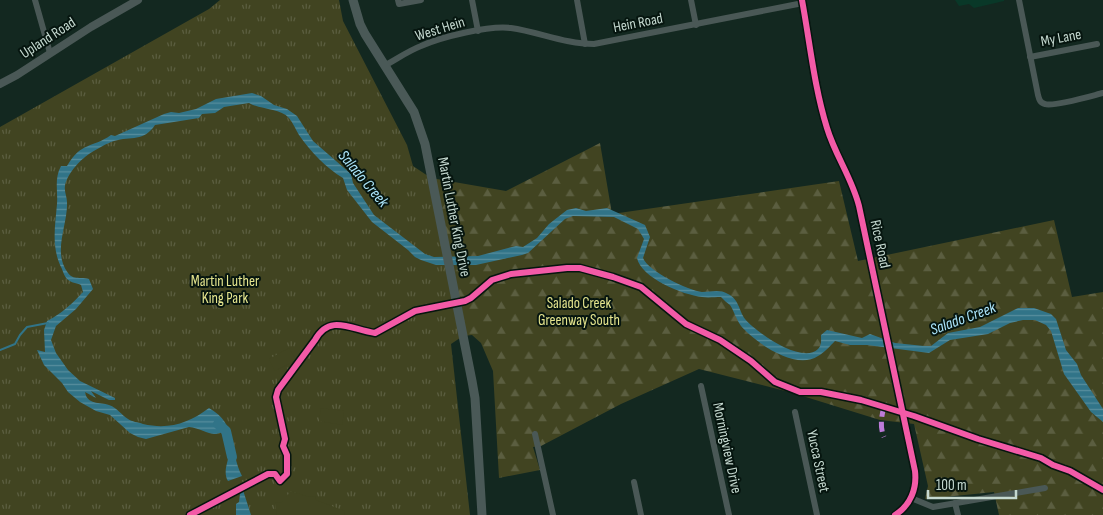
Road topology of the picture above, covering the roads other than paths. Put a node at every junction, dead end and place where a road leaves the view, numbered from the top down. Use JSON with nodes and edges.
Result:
{"nodes":[{"id":1,"x":35,"y":0,"type":"edge"},
{"id":2,"x":353,"y":0,"type":"edge"},
{"id":3,"x":421,"y":0,"type":"edge"},
{"id":4,"x":472,"y":0,"type":"edge"},
{"id":5,"x":577,"y":0,"type":"edge"},
{"id":6,"x":691,"y":0,"type":"edge"},
{"id":7,"x":1019,"y":0,"type":"edge"},
{"id":8,"x":135,"y":1,"type":"edge"},
{"id":9,"x":399,"y":2,"type":"edge"},
{"id":10,"x":803,"y":2,"type":"edge"},
{"id":11,"x":696,"y":25,"type":"junction"},
{"id":12,"x":478,"y":31,"type":"junction"},
{"id":13,"x":585,"y":44,"type":"junction"},
{"id":14,"x":1097,"y":44,"type":"dead end"},
{"id":15,"x":50,"y":53,"type":"junction"},
{"id":16,"x":1030,"y":57,"type":"junction"},
{"id":17,"x":384,"y":66,"type":"junction"},
{"id":18,"x":0,"y":84,"type":"edge"},
{"id":19,"x":1103,"y":93,"type":"edge"},
{"id":20,"x":701,"y":386,"type":"dead end"},
{"id":21,"x":795,"y":412,"type":"dead end"},
{"id":22,"x":535,"y":434,"type":"dead end"},
{"id":23,"x":634,"y":482,"type":"dead end"},
{"id":24,"x":1045,"y":488,"type":"dead end"},
{"id":25,"x":911,"y":498,"type":"junction"},
{"id":26,"x":955,"y":503,"type":"junction"},
{"id":27,"x":482,"y":515,"type":"edge"},
{"id":28,"x":553,"y":515,"type":"edge"},
{"id":29,"x":641,"y":515,"type":"edge"},
{"id":30,"x":729,"y":515,"type":"edge"},
{"id":31,"x":817,"y":515,"type":"edge"},
{"id":32,"x":895,"y":515,"type":"edge"},
{"id":33,"x":958,"y":515,"type":"edge"}],
"edges":[{"from":1,"to":15,"type":"street"},
{"from":2,"to":17,"type":"main road","name":"Martin Luther King Drive"},
{"from":3,"to":9,"type":"street"},
{"from":4,"to":12,"type":"street"},
{"from":5,"to":13,"type":"street"},
{"from":6,"to":11,"type":"street"},
{"from":7,"to":16,"type":"street"},
{"from":8,"to":15,"type":"street","name":"Upland Road"},
{"from":10,"to":11,"type":"street","name":"Hein Road"},
{"from":10,"to":25,"type":"street","name":"Rice Road"},
{"from":11,"to":13,"type":"street","name":"Hein Road"},
{"from":12,"to":13,"type":"street","name":"Hein Road"},
{"from":12,"to":17,"type":"street","name":"West Hein"},
{"from":14,"to":16,"type":"street","name":"My Lane"},
{"from":15,"to":18,"type":"street","name":"Upland Road"},
{"from":16,"to":19,"type":"street"},
{"from":17,"to":27,"type":"main road","name":"Martin Luther King Drive"},
{"from":20,"to":30,"type":"street","name":"Morningview Drive"},
{"from":21,"to":31,"type":"street","name":"Yucca Street"},
{"from":22,"to":28,"type":"street"},
{"from":23,"to":29,"type":"street"},
{"from":24,"to":26,"type":"street"},
{"from":25,"to":26,"type":"street"},
{"from":25,"to":32,"type":"street"},
{"from":26,"to":33,"type":"street"}]}
